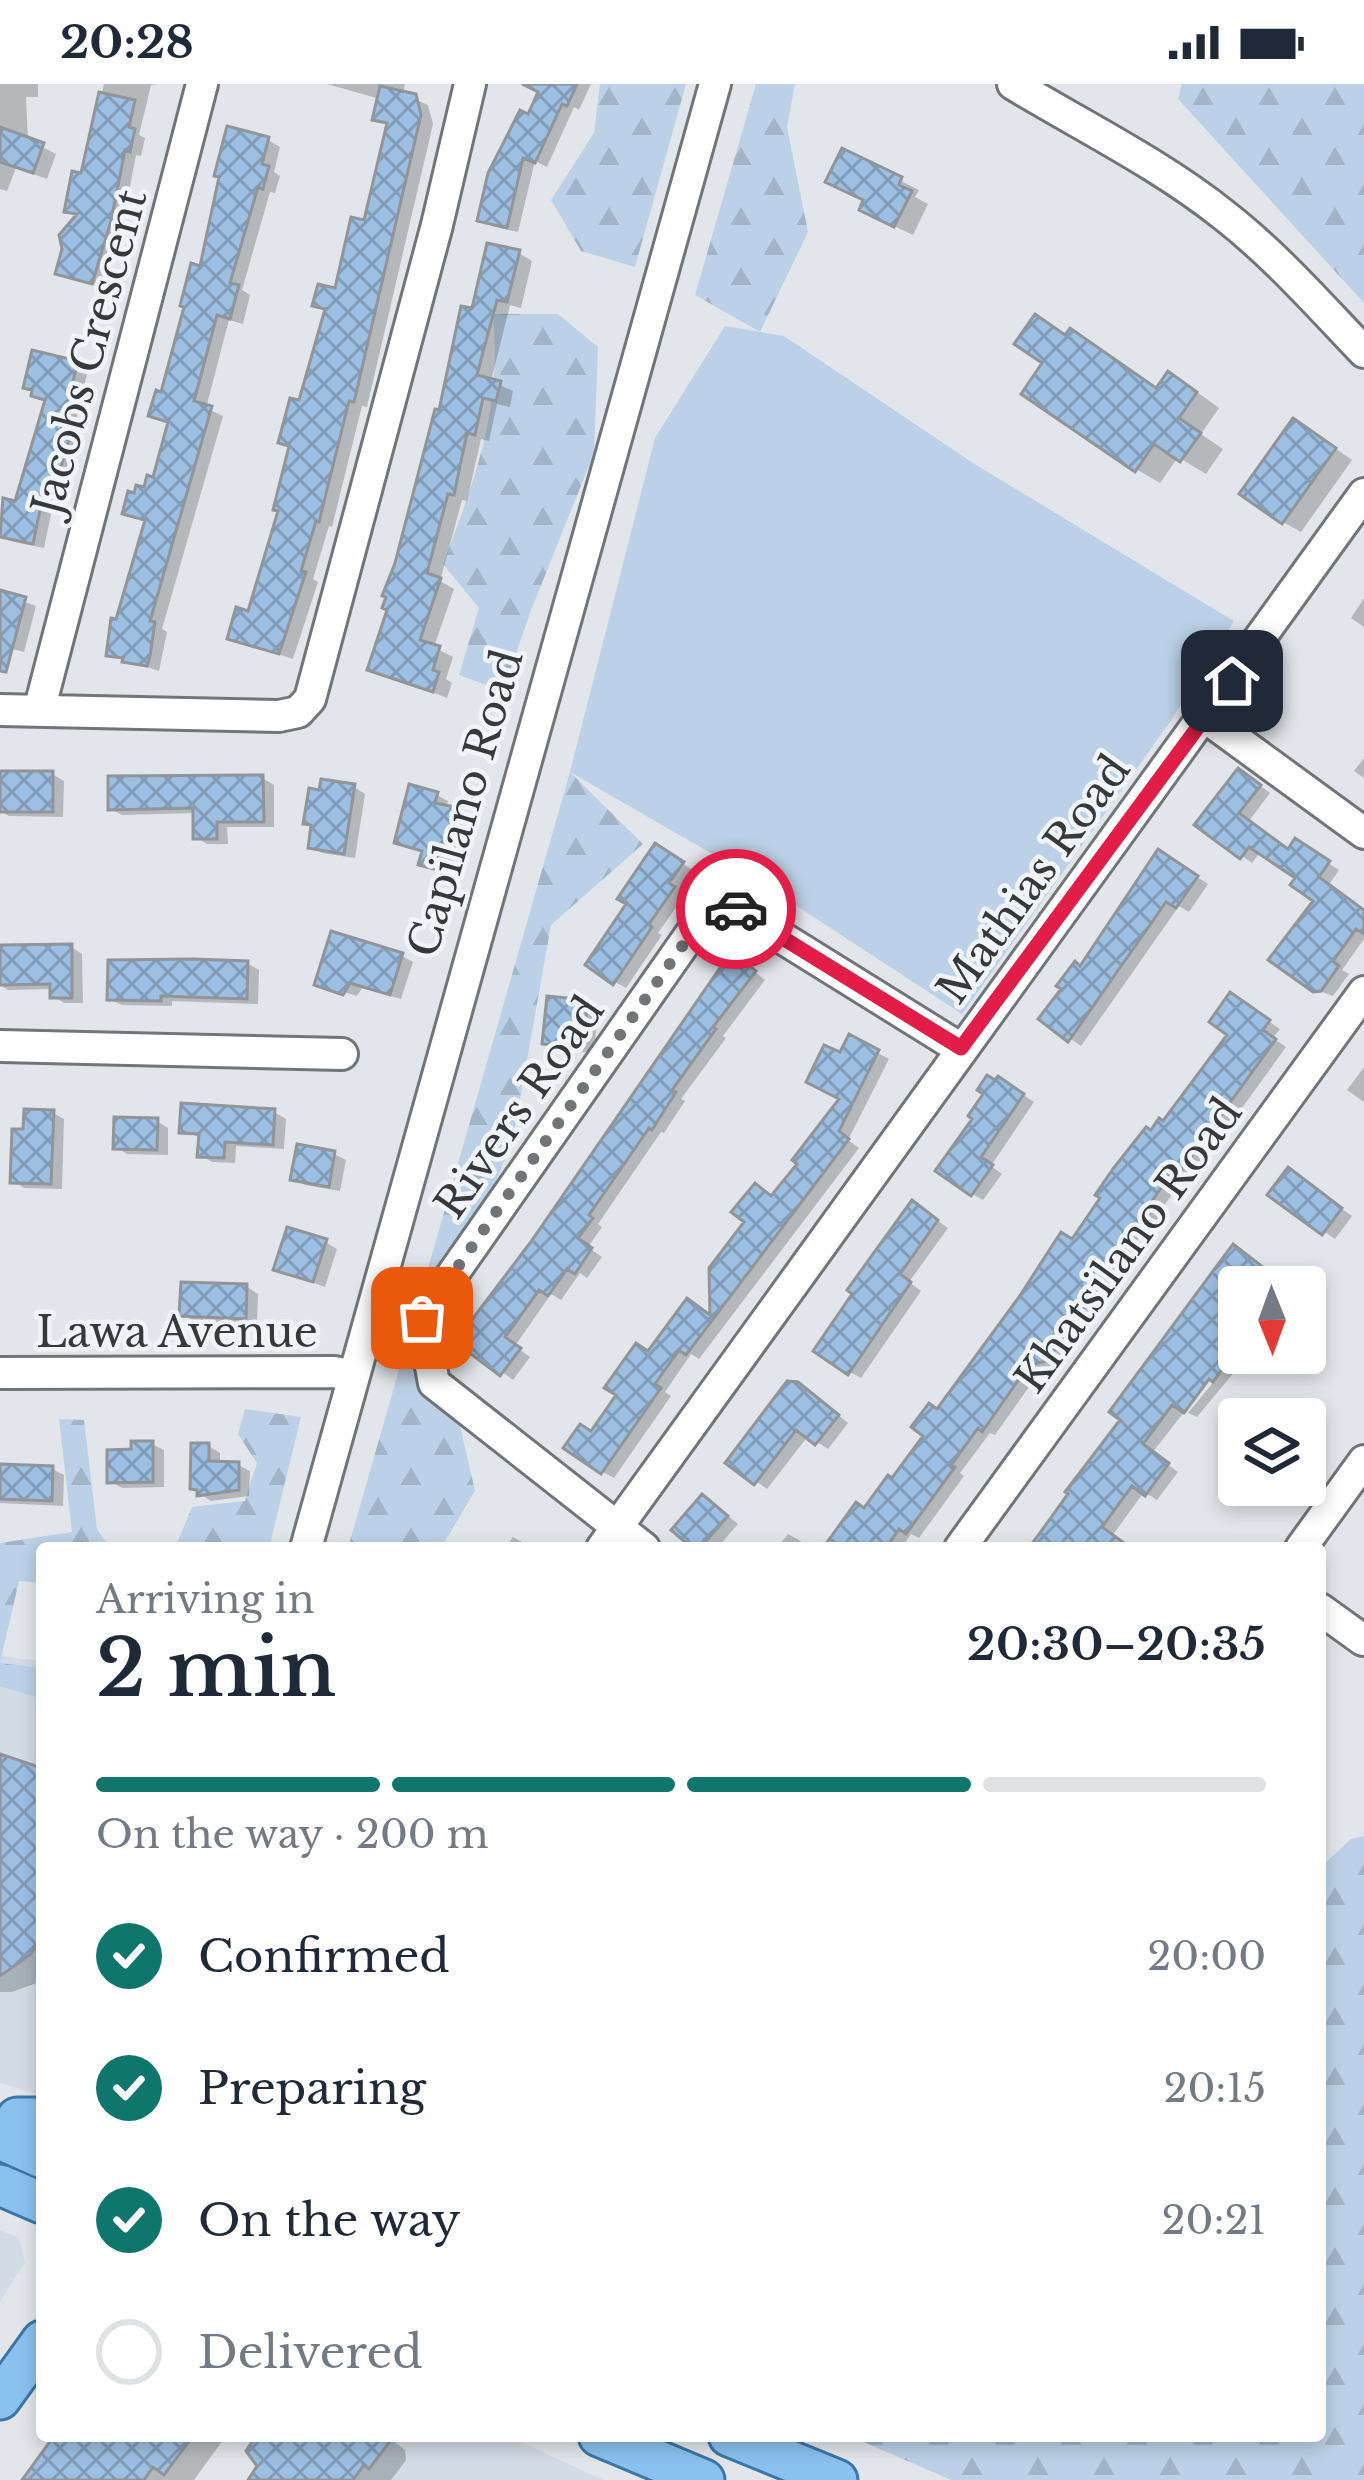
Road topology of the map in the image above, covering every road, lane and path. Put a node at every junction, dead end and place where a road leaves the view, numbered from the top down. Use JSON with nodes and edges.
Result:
{"nodes":[{"id":1,"x":202,"y":84,"type":"edge"},
{"id":2,"x":470,"y":84,"type":"edge"},
{"id":3,"x":715,"y":84,"type":"edge"},
{"id":4,"x":1013,"y":84,"type":"edge"},
{"id":5,"x":1364,"y":352,"type":"edge"},
{"id":6,"x":1364,"y":494,"type":"edge"},
{"id":7,"x":0,"y":710,"type":"edge"},
{"id":8,"x":39,"y":711,"type":"junction"},
{"id":9,"x":1205,"y":717,"type":"junction"},
{"id":10,"x":1364,"y":832,"type":"edge"},
{"id":11,"x":1364,"y":992,"type":"edge"},
{"id":12,"x":0,"y":1046,"type":"edge"},
{"id":13,"x":961,"y":1048,"type":"junction"},
{"id":14,"x":342,"y":1054,"type":"dead end"},
{"id":15,"x":0,"y":1373,"type":"edge"},
{"id":16,"x":354,"y":1376,"type":"junction"},
{"id":17,"x":1364,"y":1461,"type":"edge"},
{"id":18,"x":609,"y":1538,"type":"edge"},
{"id":19,"x":308,"y":1542,"type":"edge"},
{"id":20,"x":964,"y":1542,"type":"edge"},
{"id":21,"x":1305,"y":1542,"type":"edge"},
{"id":22,"x":1326,"y":1613,"type":"edge"},
{"id":23,"x":1363,"y":1640,"type":"edge"},
{"id":24,"x":20,"y":2123,"type":"edge"},
{"id":25,"x":36,"y":2148,"type":"edge"},
{"id":26,"x":0,"y":2185,"type":"edge"},
{"id":27,"x":36,"y":2200,"type":"edge"},
{"id":28,"x":36,"y":2350,"type":"edge"},
{"id":29,"x":0,"y":2399,"type":"edge"},
{"id":30,"x":612,"y":2442,"type":"edge"},
{"id":31,"x":744,"y":2442,"type":"edge"},
{"id":32,"x":704,"y":2480,"type":"edge"},
{"id":33,"x":837,"y":2480,"type":"edge"}],
"edges":[{"from":1,"to":8,"type":"street","name":"Jacobs Crescent"},
{"from":2,"to":8,"type":"street"},
{"from":3,"to":16,"type":"street","name":"Capilano Road"},
{"from":4,"to":5,"type":"street"},
{"from":6,"to":9,"type":"street","name":"Mathias Road"},
{"from":7,"to":8,"type":"street"},
{"from":9,"to":10,"type":"street"},
{"from":9,"to":13,"type":"street","name":"Mathias Road"},
{"from":11,"to":20,"type":"street","name":"Khatsilano Road"},
{"from":12,"to":14,"type":"street"},
{"from":13,"to":18,"type":"street","name":"Mathias Road"},
{"from":13,"to":18,"type":"street","name":"Rivers Road"},
{"from":15,"to":16,"type":"street","name":"Lawa Avenue"},
{"from":16,"to":19,"type":"street","name":"Capilano Road"},
{"from":17,"to":21,"type":"street"},
{"from":22,"to":23,"type":"street"},
{"from":24,"to":25,"type":"main road"},
{"from":26,"to":27,"type":"main road"},
{"from":28,"to":29,"type":"main road"},
{"from":30,"to":32,"type":"main road"},
{"from":31,"to":33,"type":"main road"}]}
